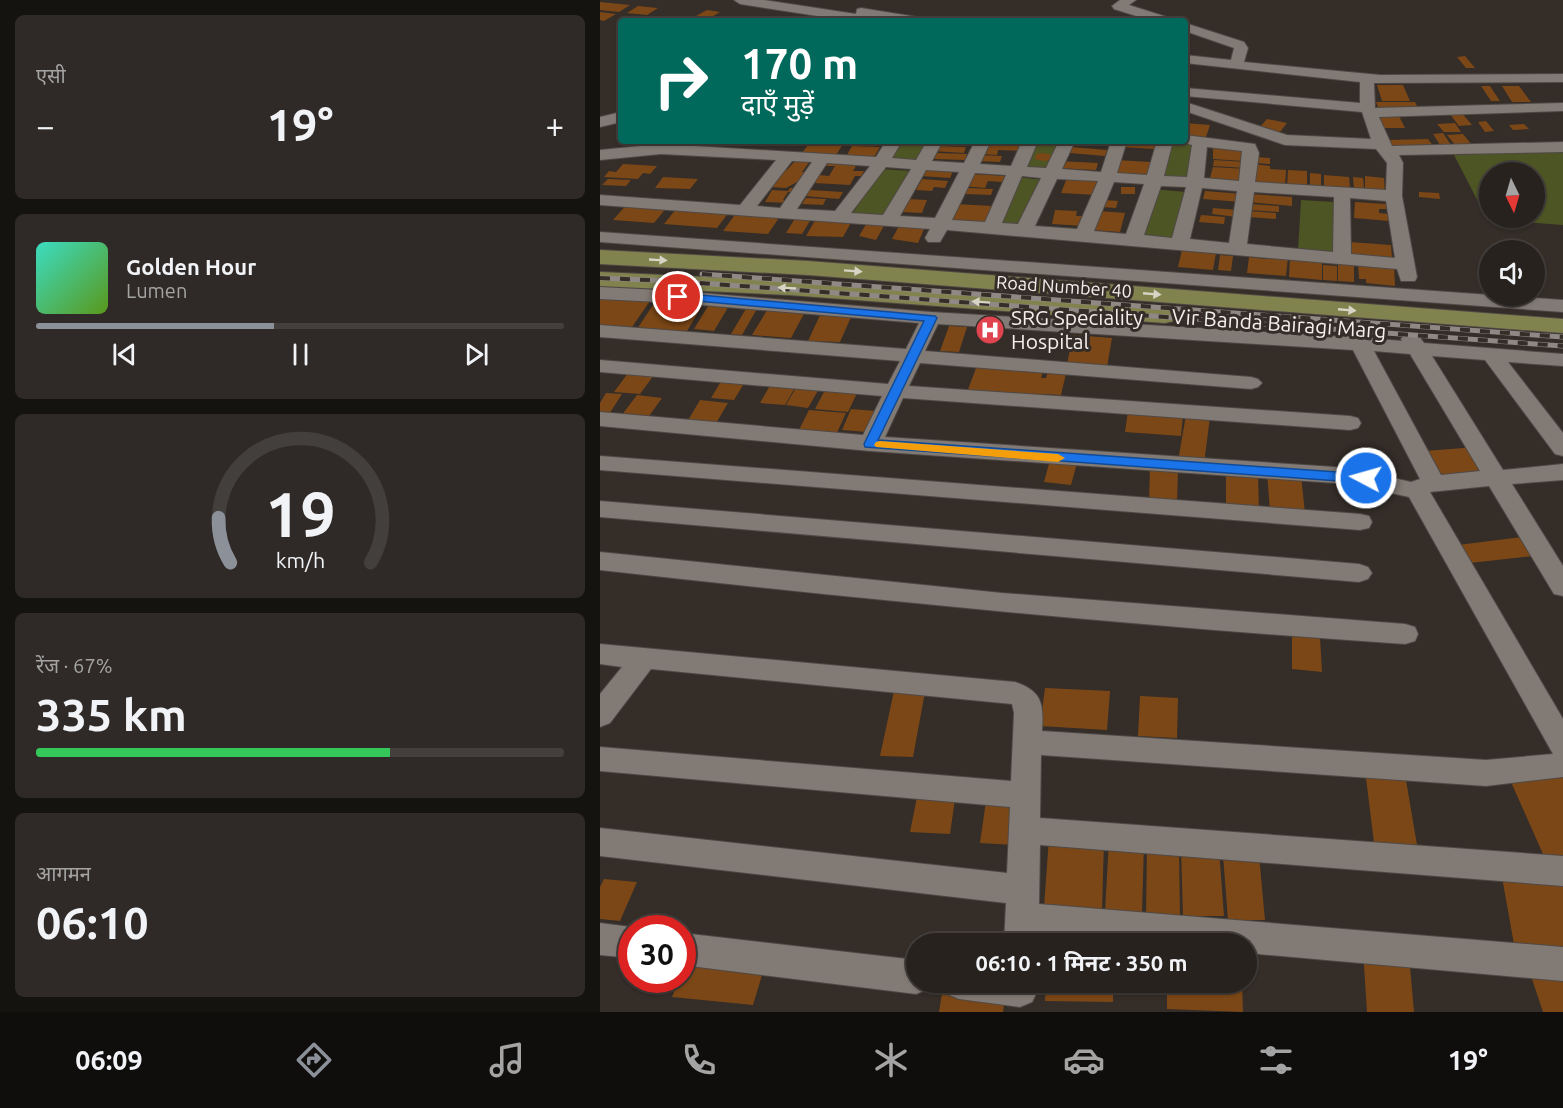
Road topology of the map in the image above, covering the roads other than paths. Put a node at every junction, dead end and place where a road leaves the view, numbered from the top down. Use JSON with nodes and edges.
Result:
{"nodes":[{"id":1,"x":740,"y":0,"type":"edge"},
{"id":2,"x":784,"y":0,"type":"edge"},
{"id":3,"x":1102,"y":0,"type":"edge"},
{"id":4,"x":1125,"y":2,"type":"edge"},
{"id":5,"x":856,"y":18,"type":"edge"},
{"id":6,"x":897,"y":18,"type":"edge"},
{"id":7,"x":1155,"y":18,"type":"edge"},
{"id":8,"x":1188,"y":28,"type":"edge"},
{"id":9,"x":1188,"y":59,"type":"edge"},
{"id":10,"x":1192,"y":65,"type":"edge"},
{"id":11,"x":1236,"y":65,"type":"junction"},
{"id":12,"x":1563,"y":78,"type":"edge"},
{"id":13,"x":1366,"y":83,"type":"junction"},
{"id":14,"x":1563,"y":83,"type":"edge"},
{"id":15,"x":1188,"y":84,"type":"edge"},
{"id":16,"x":1188,"y":98,"type":"edge"},
{"id":17,"x":1188,"y":99,"type":"edge"},
{"id":18,"x":1563,"y":107,"type":"edge"},
{"id":19,"x":1369,"y":110,"type":"junction"},
{"id":20,"x":618,"y":118,"type":"edge"},
{"id":21,"x":600,"y":122,"type":"edge"},
{"id":22,"x":1193,"y":140,"type":"edge"},
{"id":23,"x":850,"y":144,"type":"edge"},
{"id":24,"x":892,"y":144,"type":"edge"},
{"id":25,"x":934,"y":144,"type":"edge"},
{"id":26,"x":982,"y":144,"type":"edge"},
{"id":27,"x":1028,"y":144,"type":"edge"},
{"id":28,"x":1066,"y":144,"type":"edge"},
{"id":29,"x":1118,"y":144,"type":"edge"},
{"id":30,"x":1164,"y":144,"type":"edge"},
{"id":31,"x":701,"y":145,"type":"edge"},
{"id":32,"x":753,"y":147,"type":"edge"},
{"id":33,"x":1384,"y":147,"type":"junction"},
{"id":34,"x":1563,"y":147,"type":"edge"},
{"id":35,"x":785,"y":150,"type":"edge"},
{"id":36,"x":608,"y":154,"type":"edge"},
{"id":37,"x":823,"y":158,"type":"junction"},
{"id":38,"x":840,"y":159,"type":"junction"},
{"id":39,"x":882,"y":161,"type":"junction"},
{"id":40,"x":923,"y":165,"type":"junction"},
{"id":41,"x":971,"y":168,"type":"junction"},
{"id":42,"x":600,"y":171,"type":"edge"},
{"id":43,"x":1015,"y":171,"type":"junction"},
{"id":44,"x":1052,"y":174,"type":"junction"},
{"id":45,"x":1108,"y":177,"type":"junction"},
{"id":46,"x":1154,"y":181,"type":"junction"},
{"id":47,"x":1195,"y":183,"type":"junction"},
{"id":48,"x":1246,"y":187,"type":"junction"},
{"id":49,"x":1342,"y":192,"type":"junction"},
{"id":50,"x":1394,"y":196,"type":"junction"},
{"id":51,"x":600,"y":200,"type":"edge"},
{"id":52,"x":745,"y":210,"type":"junction"},
{"id":53,"x":785,"y":213,"type":"junction"},
{"id":54,"x":840,"y":216,"type":"junction"},
{"id":55,"x":888,"y":220,"type":"junction"},
{"id":56,"x":941,"y":225,"type":"junction"},
{"id":57,"x":991,"y":228,"type":"junction"},
{"id":58,"x":1024,"y":230,"type":"junction"},
{"id":59,"x":1083,"y":236,"type":"junction"},
{"id":60,"x":600,"y":237,"type":"edge"},
{"id":61,"x":1133,"y":240,"type":"junction"},
{"id":62,"x":1180,"y":243,"type":"junction"},
{"id":63,"x":1237,"y":249,"type":"junction"},
{"id":64,"x":600,"y":257,"type":"edge"},
{"id":65,"x":1342,"y":257,"type":"junction"},
{"id":66,"x":1405,"y":264,"type":"junction"},
{"id":67,"x":919,"y":267,"type":"junction"},
{"id":68,"x":600,"y":279,"type":"edge"},
{"id":69,"x":682,"y":290,"type":"junction"},
{"id":70,"x":600,"y":293,"type":"edge"},
{"id":71,"x":1563,"y":306,"type":"edge"},
{"id":72,"x":931,"y":318,"type":"junction"},
{"id":73,"x":1412,"y":323,"type":"junction"},
{"id":74,"x":1563,"y":326,"type":"edge"},
{"id":75,"x":600,"y":331,"type":"edge"},
{"id":76,"x":1356,"y":337,"type":"junction"},
{"id":77,"x":1563,"y":347,"type":"edge"},
{"id":78,"x":914,"y":355,"type":"junction"},
{"id":79,"x":1492,"y":355,"type":"junction"},
{"id":80,"x":1563,"y":360,"type":"edge"},
{"id":81,"x":600,"y":366,"type":"edge"},
{"id":82,"x":1251,"y":383,"type":"dead end"},
{"id":83,"x":895,"y":391,"type":"junction"},
{"id":84,"x":600,"y":419,"type":"edge"},
{"id":85,"x":1350,"y":423,"type":"dead end"},
{"id":86,"x":870,"y":444,"type":"junction"},
{"id":87,"x":1563,"y":449,"type":"edge"},
{"id":88,"x":600,"y":463,"type":"edge"},
{"id":89,"x":1563,"y":472,"type":"edge"},
{"id":90,"x":1498,"y":477,"type":"junction"},
{"id":91,"x":1426,"y":487,"type":"junction"},
{"id":92,"x":600,"y":509,"type":"edge"},
{"id":93,"x":1360,"y":522,"type":"dead end"},
{"id":94,"x":600,"y":561,"type":"edge"},
{"id":95,"x":1359,"y":573,"type":"dead end"},
{"id":96,"x":1563,"y":587,"type":"edge"},
{"id":97,"x":1405,"y":634,"type":"dead end"},
{"id":98,"x":600,"y":654,"type":"edge"},
{"id":99,"x":643,"y":659,"type":"junction"},
{"id":100,"x":600,"y":715,"type":"edge"},
{"id":101,"x":1027,"y":742,"type":"junction"},
{"id":102,"x":1563,"y":745,"type":"edge"},
{"id":103,"x":600,"y":759,"type":"edge"},
{"id":104,"x":1563,"y":765,"type":"edge"},
{"id":105,"x":1024,"y":795,"type":"junction"},
{"id":106,"x":1023,"y":830,"type":"junction"},
{"id":107,"x":600,"y":842,"type":"edge"},
{"id":108,"x":1563,"y":871,"type":"edge"},
{"id":109,"x":1022,"y":917,"type":"edge"},
{"id":110,"x":600,"y":939,"type":"edge"},
{"id":111,"x":618,"y":941,"type":"edge"},
{"id":112,"x":696,"y":951,"type":"edge"},
{"id":113,"x":1563,"y":964,"type":"edge"},
{"id":114,"x":906,"y":976,"type":"edge"}],
"edges":[{"from":1,"to":5,"type":"street"},
{"from":2,"to":6,"type":"street"},
{"from":3,"to":4,"type":"street"},
{"from":4,"to":7,"type":"street"},
{"from":8,"to":11,"type":"street"},
{"from":9,"to":11,"type":"street"},
{"from":10,"to":13,"type":"street"},
{"from":10,"to":15,"type":"street"},
{"from":11,"to":12,"type":"street"},
{"from":13,"to":14,"type":"street"},
{"from":13,"to":19,"type":"street"},
{"from":16,"to":19,"type":"street"},
{"from":17,"to":33,"type":"street"},
{"from":18,"to":19,"type":"street"},
{"from":19,"to":33,"type":"street"},
{"from":20,"to":21,"type":"street"},
{"from":22,"to":47,"type":"street"},
{"from":22,"to":48,"type":"street"},
{"from":23,"to":38,"type":"street"},
{"from":24,"to":39,"type":"street"},
{"from":25,"to":40,"type":"street"},
{"from":26,"to":41,"type":"street"},
{"from":27,"to":43,"type":"street"},
{"from":28,"to":44,"type":"street"},
{"from":29,"to":45,"type":"street"},
{"from":30,"to":46,"type":"street"},
{"from":31,"to":32,"type":"street"},
{"from":31,"to":36,"type":"street"},
{"from":32,"to":35,"type":"street"},
{"from":33,"to":34,"type":"street"},
{"from":33,"to":50,"type":"street"},
{"from":35,"to":37,"type":"street"},
{"from":35,"to":52,"type":"street"},
{"from":36,"to":42,"type":"street"},
{"from":37,"to":38,"type":"street"},
{"from":37,"to":53,"type":"street"},
{"from":38,"to":39,"type":"street"},
{"from":39,"to":40,"type":"street"},
{"from":39,"to":54,"type":"street"},
{"from":40,"to":41,"type":"street"},
{"from":40,"to":55,"type":"street"},
{"from":41,"to":43,"type":"street"},
{"from":41,"to":56,"type":"street"},
{"from":43,"to":44,"type":"street"},
{"from":43,"to":57,"type":"street"},
{"from":44,"to":45,"type":"street"},
{"from":44,"to":58,"type":"street"},
{"from":45,"to":46,"type":"street"},
{"from":45,"to":59,"type":"street"},
{"from":46,"to":47,"type":"street"},
{"from":46,"to":61,"type":"street"},
{"from":47,"to":48,"type":"street"},
{"from":47,"to":62,"type":"street"},
{"from":48,"to":49,"type":"street"},
{"from":48,"to":63,"type":"street"},
{"from":49,"to":50,"type":"street"},
{"from":49,"to":65,"type":"street"},
{"from":50,"to":66,"type":"street"},
{"from":51,"to":52,"type":"street"},
{"from":52,"to":53,"type":"street"},
{"from":53,"to":54,"type":"street"},
{"from":54,"to":55,"type":"street"},
{"from":55,"to":56,"type":"street"},
{"from":56,"to":57,"type":"street"},
{"from":56,"to":67,"type":"street"},
{"from":57,"to":58,"type":"street"},
{"from":58,"to":59,"type":"street"},
{"from":59,"to":61,"type":"street"},
{"from":60,"to":67,"type":"street"},
{"from":61,"to":62,"type":"street"},
{"from":62,"to":63,"type":"street"},
{"from":63,"to":65,"type":"street"},
{"from":64,"to":67,"type":"main road","name":"Road Number 40","one_way":true},
{"from":65,"to":66,"type":"street"},
{"from":66,"to":73,"type":"street"},
{"from":67,"to":73,"type":"main road","name":"Road Number 40"},
{"from":68,"to":69,"type":"main road","name":"Vir Banda Bairagi Marg"},
{"from":69,"to":70,"type":"street"},
{"from":69,"to":72,"type":"street"},
{"from":76,"to":69,"type":"main road","name":"Vir Banda Bairagi Marg","one_way":true},
{"from":71,"to":73,"type":"street"},
{"from":72,"to":76,"type":"street"},
{"from":72,"to":78,"type":"street"},
{"from":73,"to":74,"type":"main road","name":"Road Number 40"},
{"from":73,"to":76,"type":"main road","name":"Vir Banda Bairagi Marg"},
{"from":73,"to":77,"type":"main road","name":"Vir Banda Bairagi Marg"},
{"from":73,"to":79,"type":"street"},
{"from":73,"to":90,"type":"street"},
{"from":75,"to":78,"type":"street"},
{"from":76,"to":91,"type":"street"},
{"from":78,"to":82,"type":"street"},
{"from":78,"to":83,"type":"street"},
{"from":79,"to":80,"type":"street"},
{"from":79,"to":87,"type":"street"},
{"from":81,"to":83,"type":"street"},
{"from":83,"to":85,"type":"street"},
{"from":83,"to":86,"type":"street"},
{"from":84,"to":86,"type":"street"},
{"from":86,"to":91,"type":"street"},
{"from":88,"to":93,"type":"street"},
{"from":89,"to":90,"type":"street"},
{"from":90,"to":91,"type":"street"},
{"from":90,"to":96,"type":"street"},
{"from":91,"to":102,"type":"street"},
{"from":92,"to":95,"type":"street"},
{"from":94,"to":97,"type":"street"},
{"from":98,"to":99,"type":"street"},
{"from":99,"to":100,"type":"street"},
{"from":99,"to":101,"type":"street"},
{"from":101,"to":104,"type":"street"},
{"from":101,"to":105,"type":"street"},
{"from":103,"to":105,"type":"street"},
{"from":105,"to":106,"type":"street"},
{"from":106,"to":108,"type":"street"},
{"from":106,"to":109,"type":"street"},
{"from":107,"to":109,"type":"street"},
{"from":109,"to":113,"type":"street"},
{"from":110,"to":111,"type":"street"},
{"from":112,"to":114,"type":"street"}]}
